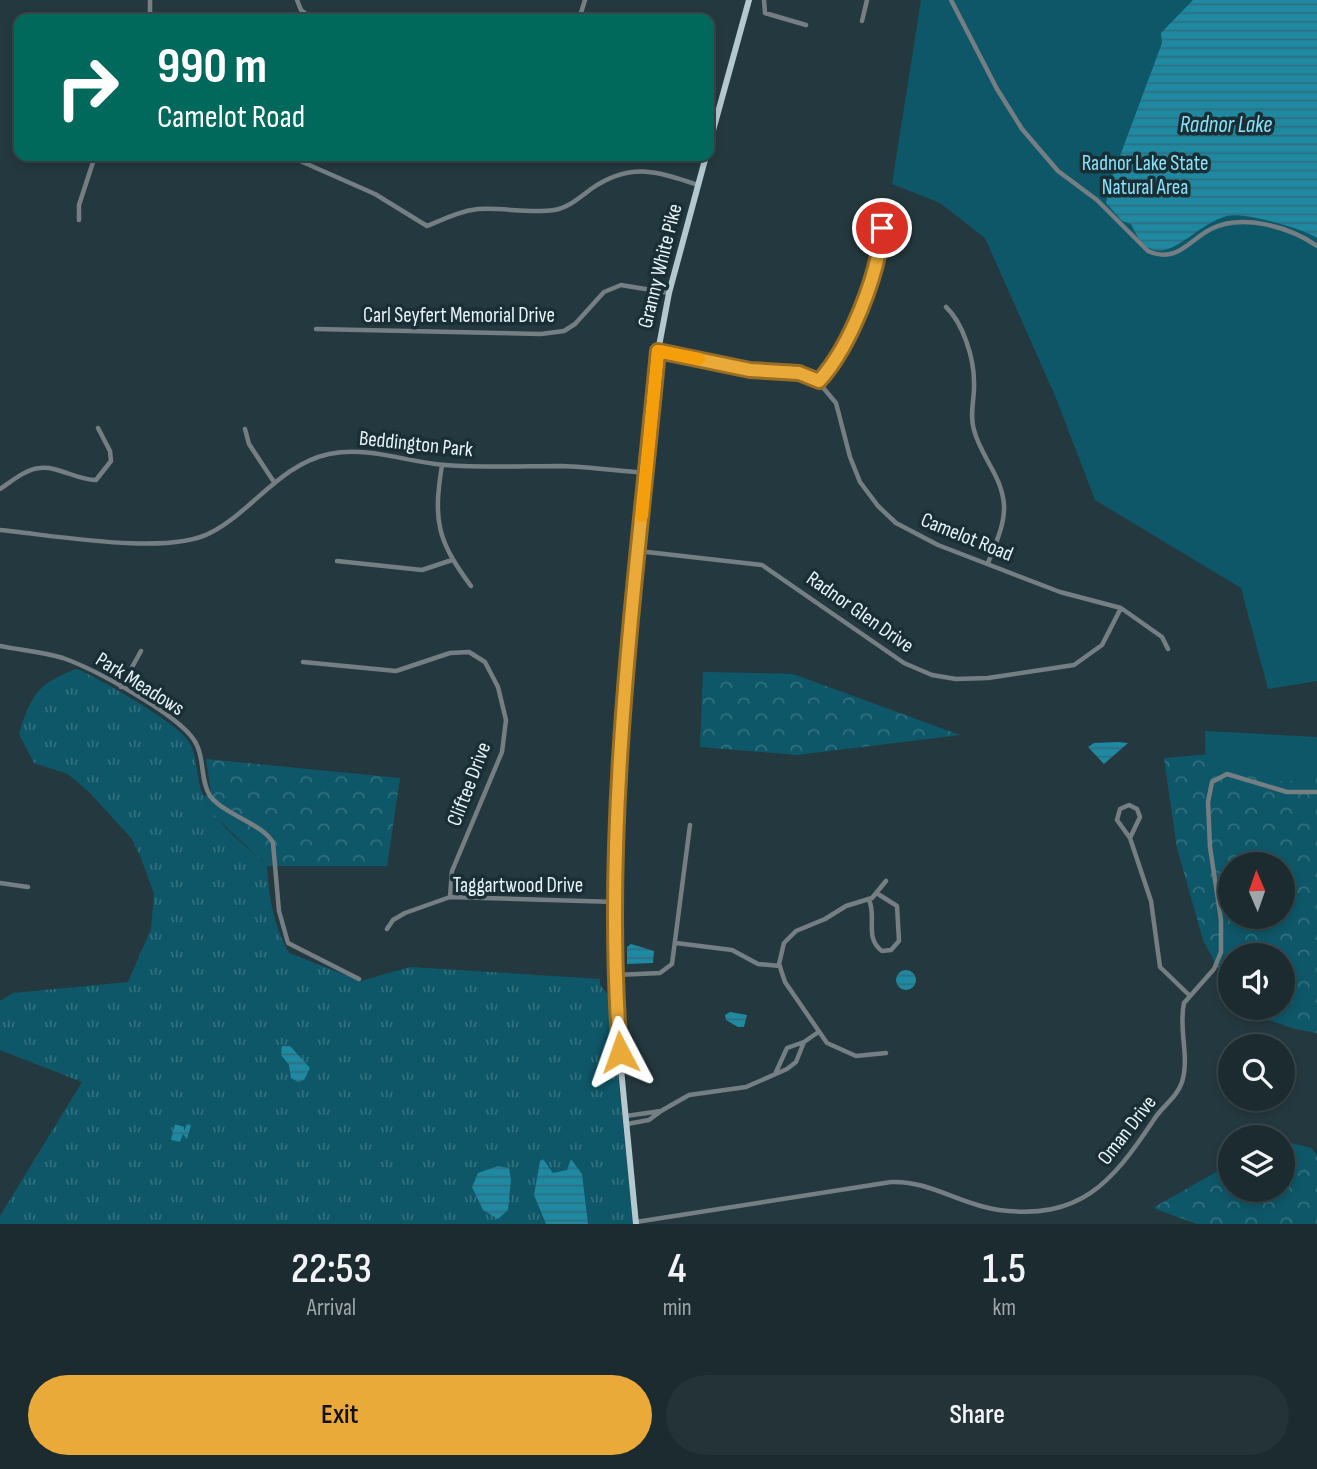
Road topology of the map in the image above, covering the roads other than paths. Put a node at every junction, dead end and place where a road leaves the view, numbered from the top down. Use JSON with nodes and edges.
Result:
{"nodes":[{"id":1,"x":749,"y":0,"type":"edge"},
{"id":2,"x":764,"y":0,"type":"edge"},
{"id":3,"x":867,"y":0,"type":"edge"},
{"id":4,"x":951,"y":0,"type":"edge"},
{"id":5,"x":862,"y":21,"type":"dead end"},
{"id":6,"x":806,"y":25,"type":"dead end"},
{"id":7,"x":714,"y":127,"type":"edge"},
{"id":8,"x":92,"y":161,"type":"edge"},
{"id":9,"x":300,"y":161,"type":"edge"},
{"id":10,"x":705,"y":161,"type":"edge"},
{"id":11,"x":698,"y":185,"type":"junction"},
{"id":12,"x":79,"y":220,"type":"dead end"},
{"id":13,"x":881,"y":224,"type":"dead end"},
{"id":14,"x":1317,"y":246,"type":"edge"},
{"id":15,"x":669,"y":293,"type":"junction"},
{"id":16,"x":946,"y":307,"type":"dead end"},
{"id":17,"x":316,"y":329,"type":"dead end"},
{"id":18,"x":658,"y":351,"type":"junction"},
{"id":19,"x":819,"y":381,"type":"junction"},
{"id":20,"x":98,"y":428,"type":"dead end"},
{"id":21,"x":244,"y":429,"type":"dead end"},
{"id":22,"x":442,"y":465,"type":"junction"},
{"id":23,"x":647,"y":473,"type":"junction"},
{"id":24,"x":274,"y":482,"type":"junction"},
{"id":25,"x":0,"y":489,"type":"edge"},
{"id":26,"x":0,"y":530,"type":"edge"},
{"id":27,"x":638,"y":551,"type":"junction"},
{"id":28,"x":452,"y":560,"type":"junction"},
{"id":29,"x":337,"y":561,"type":"dead end"},
{"id":30,"x":988,"y":563,"type":"junction"},
{"id":31,"x":471,"y":586,"type":"dead end"},
{"id":32,"x":1121,"y":608,"type":"junction"},
{"id":33,"x":0,"y":646,"type":"edge"},
{"id":34,"x":1168,"y":649,"type":"dead end"},
{"id":35,"x":141,"y":651,"type":"dead end"},
{"id":36,"x":303,"y":662,"type":"dead end"},
{"id":37,"x":121,"y":687,"type":"junction"},
{"id":38,"x":1317,"y":792,"type":"edge"},
{"id":39,"x":690,"y":825,"type":"dead end"},
{"id":40,"x":1130,"y":838,"type":"junction"},
{"id":41,"x":886,"y":881,"type":"dead end"},
{"id":42,"x":0,"y":883,"type":"edge"},
{"id":43,"x":28,"y":887,"type":"dead end"},
{"id":44,"x":878,"y":894,"type":"junction"},
{"id":45,"x":450,"y":897,"type":"junction"},
{"id":46,"x":869,"y":900,"type":"junction"},
{"id":47,"x":617,"y":902,"type":"junction"},
{"id":48,"x":387,"y":929,"type":"dead end"},
{"id":49,"x":676,"y":943,"type":"junction"},
{"id":50,"x":780,"y":965,"type":"junction"},
{"id":51,"x":615,"y":975,"type":"junction"},
{"id":52,"x":359,"y":979,"type":"dead end"},
{"id":53,"x":1188,"y":994,"type":"junction"},
{"id":54,"x":817,"y":1033,"type":"junction"},
{"id":55,"x":804,"y":1042,"type":"junction"},
{"id":56,"x":886,"y":1053,"type":"dead end"},
{"id":57,"x":776,"y":1072,"type":"junction"},
{"id":58,"x":627,"y":1120,"type":"junction"},
{"id":59,"x":636,"y":1223,"type":"edge"}],
"edges":[{"from":1,"to":7,"type":"main road"},
{"from":2,"to":6,"type":"street"},
{"from":3,"to":5,"type":"street"},
{"from":4,"to":14,"type":"street"},
{"from":8,"to":12,"type":"street"},
{"from":9,"to":11,"type":"street"},
{"from":10,"to":11,"type":"main road","name":"Granny White Pike"},
{"from":11,"to":15,"type":"main road","name":"Granny White Pike"},
{"from":13,"to":19,"type":"street"},
{"from":15,"to":17,"type":"street","name":"Carl Seyfert Memorial Drive"},
{"from":15,"to":18,"type":"main road","name":"Granny White Pike"},
{"from":16,"to":30,"type":"street"},
{"from":18,"to":19,"type":"street"},
{"from":18,"to":23,"type":"main road","name":"Granny White Pike"},
{"from":19,"to":30,"type":"street","name":"Camelot Road"},
{"from":20,"to":25,"type":"street"},
{"from":21,"to":24,"type":"street"},
{"from":22,"to":23,"type":"street","name":"Beddington Park"},
{"from":22,"to":24,"type":"street","name":"Beddington Park"},
{"from":22,"to":28,"type":"street"},
{"from":23,"to":27,"type":"main road","name":"Granny White Pike"},
{"from":24,"to":26,"type":"street","name":"Beddington Park"},
{"from":27,"to":32,"type":"street","name":"Radnor Glen Drive"},
{"from":27,"to":47,"type":"main road","name":"Granny White Pike"},
{"from":28,"to":29,"type":"street"},
{"from":28,"to":31,"type":"street"},
{"from":30,"to":32,"type":"street","name":"Camelot Road"},
{"from":32,"to":34,"type":"street","name":"Camelot Road"},
{"from":33,"to":37,"type":"street","name":"Park Meadows"},
{"from":35,"to":37,"type":"street"},
{"from":36,"to":45,"type":"street","name":"Cliftee Drive"},
{"from":37,"to":52,"type":"street","name":"Park Meadows"},
{"from":38,"to":53,"type":"street"},
{"from":39,"to":49,"type":"street"},
{"from":40,"to":40,"type":"street"},
{"from":40,"to":53,"type":"street"},
{"from":41,"to":44,"type":"street"},
{"from":42,"to":43,"type":"street"},
{"from":44,"to":46,"type":"street"},
{"from":44,"to":46,"type":"street"},
{"from":45,"to":47,"type":"street","name":"Taggartwood Drive"},
{"from":45,"to":48,"type":"street","name":"Taggartwood Drive"},
{"from":46,"to":50,"type":"street"},
{"from":47,"to":51,"type":"main road","name":"Granny White Pike"},
{"from":49,"to":50,"type":"street"},
{"from":49,"to":51,"type":"street"},
{"from":50,"to":54,"type":"street"},
{"from":51,"to":58,"type":"main road","name":"Granny White Pike"},
{"from":53,"to":59,"type":"street","name":"Oman Drive"},
{"from":54,"to":55,"type":"street"},
{"from":54,"to":56,"type":"street"},
{"from":55,"to":57,"type":"street"},
{"from":55,"to":57,"type":"street"},
{"from":57,"to":58,"type":"street"},
{"from":58,"to":59,"type":"main road","name":"Granny White Pike"}]}
